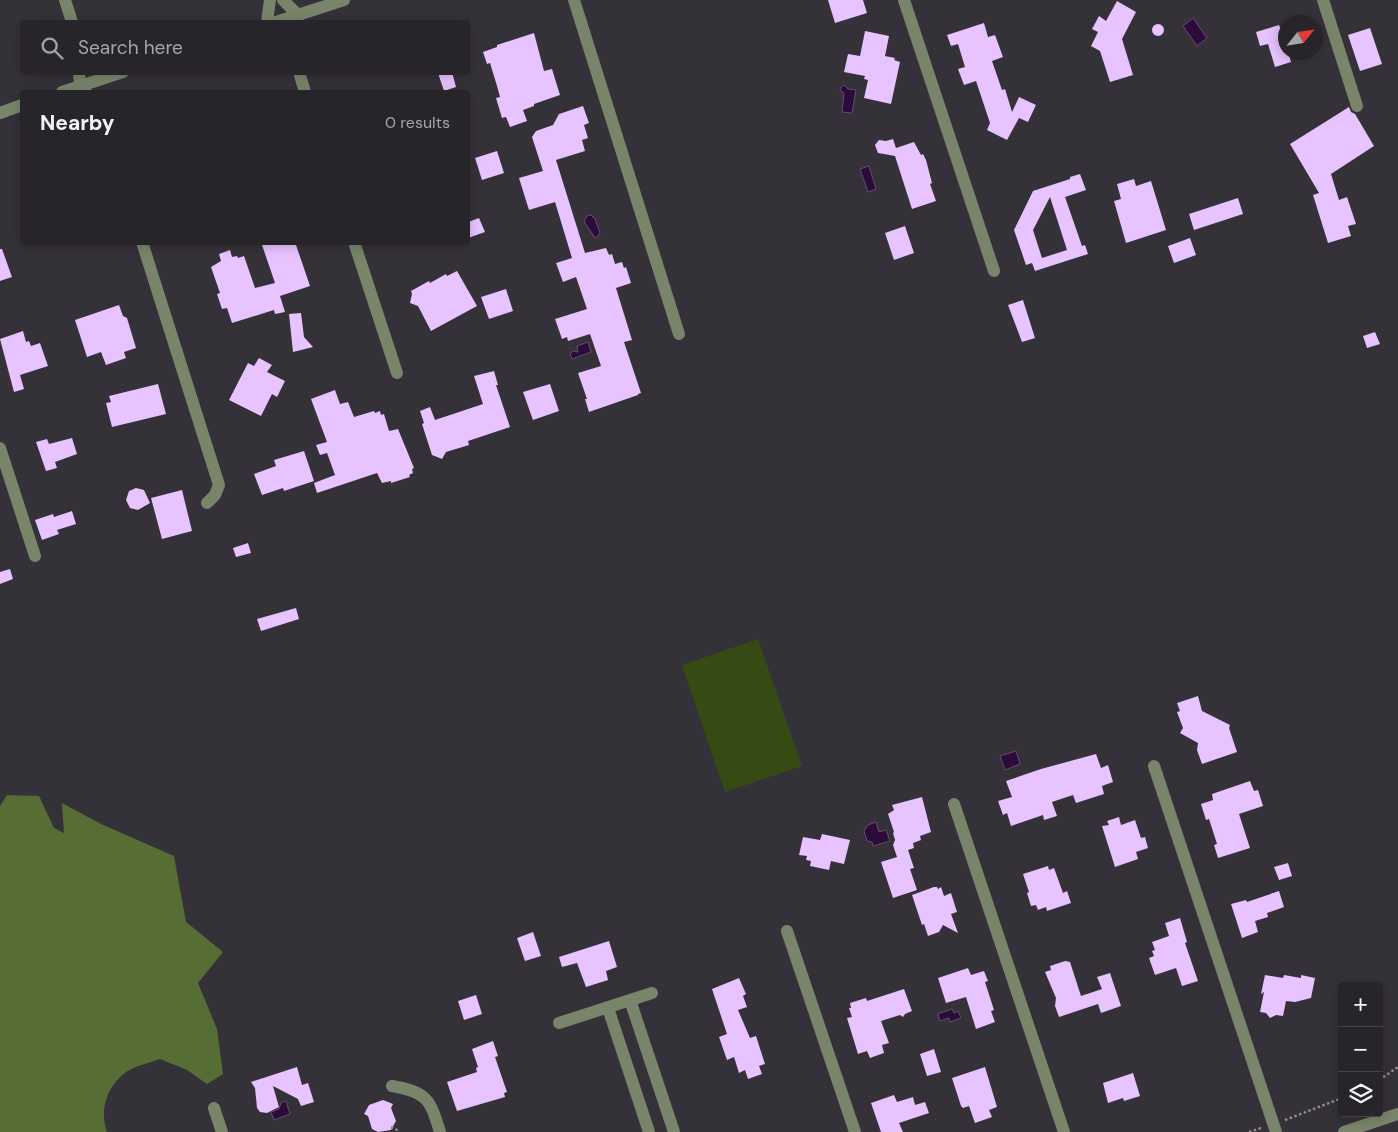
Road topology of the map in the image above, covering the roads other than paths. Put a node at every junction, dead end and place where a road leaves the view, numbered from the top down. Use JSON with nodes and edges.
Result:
{"nodes":[{"id":1,"x":65,"y":0,"type":"edge"},
{"id":2,"x":270,"y":0,"type":"edge"},
{"id":3,"x":283,"y":0,"type":"edge"},
{"id":4,"x":344,"y":0,"type":"edge"},
{"id":5,"x":574,"y":0,"type":"edge"},
{"id":6,"x":904,"y":0,"type":"edge"},
{"id":7,"x":1323,"y":0,"type":"edge"},
{"id":8,"x":298,"y":19,"type":"edge"},
{"id":9,"x":71,"y":20,"type":"edge"},
{"id":10,"x":267,"y":20,"type":"edge"},
{"id":11,"x":80,"y":75,"type":"edge"},
{"id":12,"x":116,"y":75,"type":"edge"},
{"id":13,"x":299,"y":75,"type":"edge"},
{"id":14,"x":83,"y":90,"type":"edge"},
{"id":15,"x":304,"y":90,"type":"edge"},
{"id":16,"x":20,"y":106,"type":"edge"},
{"id":17,"x":1357,"y":106,"type":"dead end"},
{"id":18,"x":0,"y":112,"type":"edge"},
{"id":19,"x":143,"y":245,"type":"edge"},
{"id":20,"x":355,"y":245,"type":"edge"},
{"id":21,"x":994,"y":271,"type":"dead end"},
{"id":22,"x":679,"y":334,"type":"dead end"},
{"id":23,"x":397,"y":373,"type":"dead end"},
{"id":24,"x":0,"y":448,"type":"edge"},
{"id":25,"x":207,"y":503,"type":"dead end"},
{"id":26,"x":35,"y":556,"type":"dead end"},
{"id":27,"x":1154,"y":766,"type":"dead end"},
{"id":28,"x":954,"y":804,"type":"dead end"},
{"id":29,"x":787,"y":931,"type":"dead end"},
{"id":30,"x":652,"y":993,"type":"dead end"},
{"id":31,"x":630,"y":1000,"type":"junction"},
{"id":32,"x":608,"y":1008,"type":"junction"},
{"id":33,"x":559,"y":1023,"type":"dead end"},
{"id":34,"x":392,"y":1086,"type":"dead end"},
{"id":35,"x":214,"y":1108,"type":"dead end"},
{"id":36,"x":1398,"y":1114,"type":"edge"},
{"id":37,"x":1275,"y":1128,"type":"edge"},
{"id":38,"x":222,"y":1132,"type":"edge"},
{"id":39,"x":440,"y":1132,"type":"edge"},
{"id":40,"x":649,"y":1132,"type":"edge"},
{"id":41,"x":673,"y":1132,"type":"edge"},
{"id":42,"x":855,"y":1132,"type":"edge"},
{"id":43,"x":1064,"y":1132,"type":"edge"},
{"id":44,"x":1344,"y":1132,"type":"edge"}],
"edges":[{"from":1,"to":9,"type":"street"},
{"from":2,"to":10,"type":"street"},
{"from":3,"to":8,"type":"street"},
{"from":4,"to":8,"type":"street"},
{"from":5,"to":22,"type":"street"},
{"from":6,"to":21,"type":"street"},
{"from":7,"to":17,"type":"street"},
{"from":11,"to":14,"type":"street"},
{"from":12,"to":14,"type":"street"},
{"from":13,"to":15,"type":"street"},
{"from":16,"to":18,"type":"street"},
{"from":19,"to":25,"type":"street"},
{"from":20,"to":23,"type":"street"},
{"from":24,"to":26,"type":"street"},
{"from":27,"to":37,"type":"street"},
{"from":28,"to":43,"type":"street"},
{"from":29,"to":42,"type":"street"},
{"from":30,"to":31,"type":"street"},
{"from":31,"to":32,"type":"street"},
{"from":31,"to":41,"type":"street"},
{"from":32,"to":33,"type":"street"},
{"from":32,"to":40,"type":"street"},
{"from":34,"to":39,"type":"street"},
{"from":35,"to":38,"type":"street"},
{"from":36,"to":44,"type":"street"}]}
